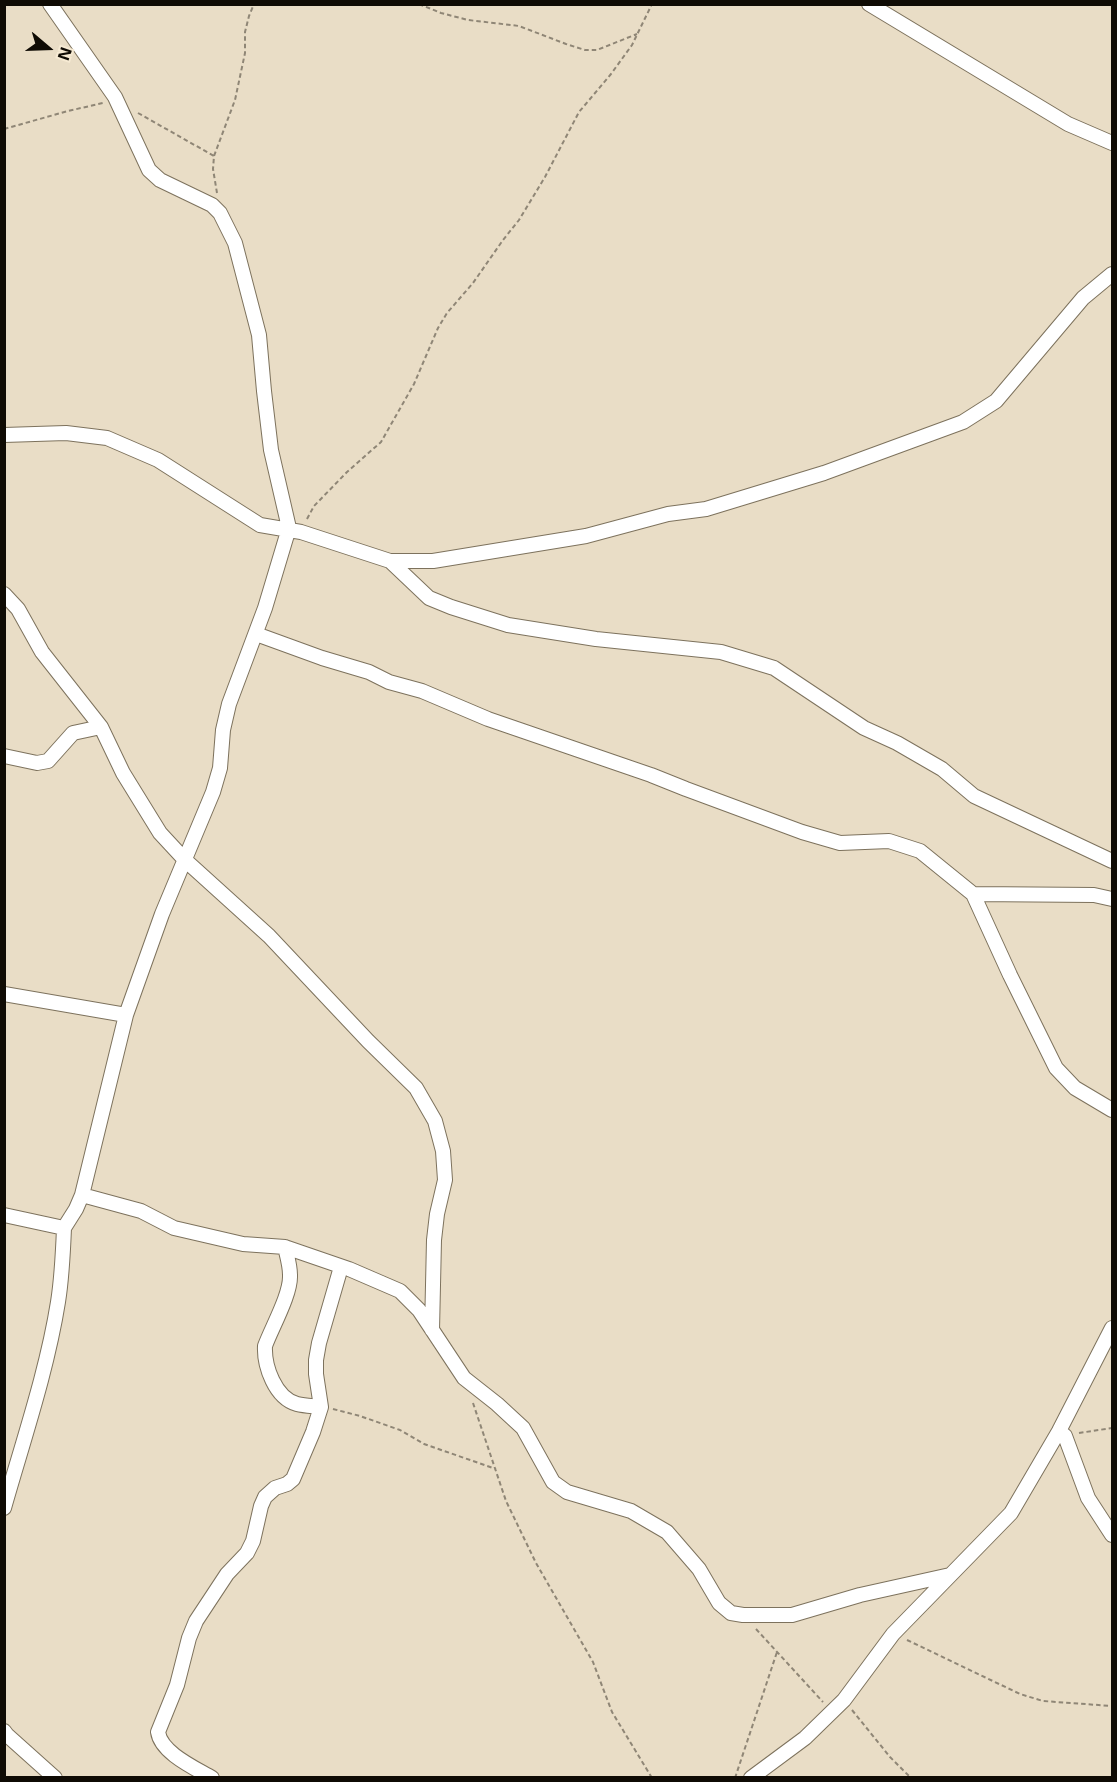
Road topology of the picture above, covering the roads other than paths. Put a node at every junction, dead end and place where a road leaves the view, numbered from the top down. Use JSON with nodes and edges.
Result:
{"nodes":[{"id":1,"x":50,"y":4,"type":"edge"},
{"id":2,"x":869,"y":4,"type":"edge"},
{"id":3,"x":1113,"y":143,"type":"edge"},
{"id":4,"x":1113,"y":274,"type":"edge"},
{"id":5,"x":4,"y":435,"type":"edge"},
{"id":6,"x":295,"y":530,"type":"junction"},
{"id":7,"x":390,"y":561,"type":"junction"},
{"id":8,"x":4,"y":594,"type":"edge"},
{"id":9,"x":255,"y":634,"type":"junction"},
{"id":10,"x":101,"y":727,"type":"junction"},
{"id":11,"x":4,"y":756,"type":"edge"},
{"id":12,"x":184,"y":860,"type":"junction"},
{"id":13,"x":1113,"y":861,"type":"edge"},
{"id":14,"x":973,"y":894,"type":"junction"},
{"id":15,"x":1113,"y":899,"type":"edge"},
{"id":16,"x":4,"y":994,"type":"edge"},
{"id":17,"x":126,"y":1015,"type":"junction"},
{"id":18,"x":1113,"y":1110,"type":"edge"},
{"id":19,"x":82,"y":1195,"type":"junction"},
{"id":20,"x":4,"y":1215,"type":"edge"},
{"id":21,"x":64,"y":1228,"type":"junction"},
{"id":22,"x":285,"y":1247,"type":"junction"},
{"id":23,"x":341,"y":1267,"type":"junction"},
{"id":24,"x":1113,"y":1328,"type":"edge"},
{"id":25,"x":432,"y":1330,"type":"junction"},
{"id":26,"x":321,"y":1407,"type":"junction"},
{"id":27,"x":1062,"y":1433,"type":"junction"},
{"id":28,"x":4,"y":1508,"type":"edge"},
{"id":29,"x":1113,"y":1535,"type":"edge"},
{"id":30,"x":950,"y":1575,"type":"junction"},
{"id":31,"x":4,"y":1731,"type":"edge"},
{"id":32,"x":55,"y":1778,"type":"edge"},
{"id":33,"x":212,"y":1778,"type":"edge"},
{"id":34,"x":751,"y":1778,"type":"edge"}],
"edges":[{"from":1,"to":6,"type":"street"},
{"from":2,"to":3,"type":"street"},
{"from":4,"to":7,"type":"street"},
{"from":5,"to":6,"type":"street"},
{"from":6,"to":7,"type":"street"},
{"from":6,"to":9,"type":"street"},
{"from":7,"to":13,"type":"street"},
{"from":8,"to":10,"type":"street"},
{"from":9,"to":12,"type":"street"},
{"from":9,"to":14,"type":"street"},
{"from":10,"to":11,"type":"street"},
{"from":10,"to":12,"type":"street"},
{"from":12,"to":17,"type":"street"},
{"from":12,"to":25,"type":"street"},
{"from":14,"to":15,"type":"street"},
{"from":14,"to":18,"type":"street"},
{"from":16,"to":17,"type":"street"},
{"from":17,"to":19,"type":"street"},
{"from":19,"to":21,"type":"street"},
{"from":19,"to":22,"type":"street"},
{"from":20,"to":21,"type":"street"},
{"from":21,"to":28,"type":"street"},
{"from":22,"to":23,"type":"street"},
{"from":22,"to":26,"type":"street"},
{"from":23,"to":25,"type":"street"},
{"from":23,"to":26,"type":"street"},
{"from":24,"to":27,"type":"street"},
{"from":25,"to":30,"type":"street"},
{"from":26,"to":33,"type":"street"},
{"from":27,"to":29,"type":"street"},
{"from":27,"to":30,"type":"street"},
{"from":30,"to":34,"type":"street"},
{"from":31,"to":32,"type":"street"}]}
